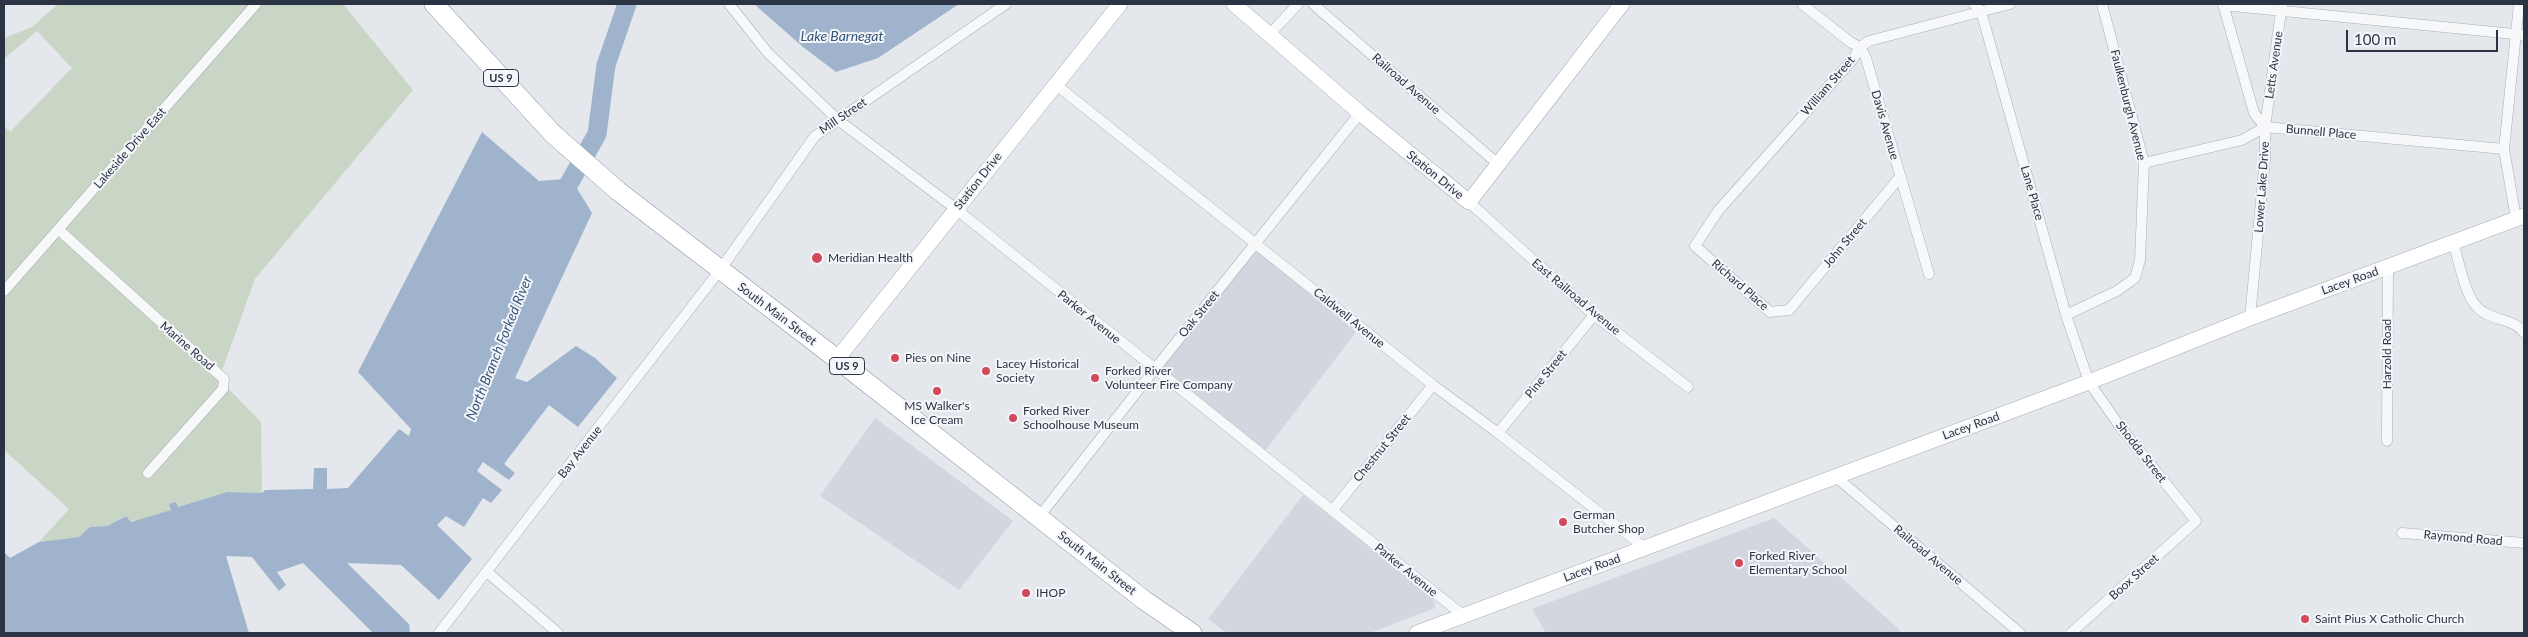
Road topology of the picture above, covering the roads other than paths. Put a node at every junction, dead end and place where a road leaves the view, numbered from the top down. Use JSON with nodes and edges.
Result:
{"nodes":[{"id":1,"x":256,"y":4,"type":"edge"},
{"id":2,"x":434,"y":4,"type":"edge"},
{"id":3,"x":729,"y":4,"type":"edge"},
{"id":4,"x":1006,"y":4,"type":"edge"},
{"id":5,"x":1120,"y":4,"type":"edge"},
{"id":6,"x":1234,"y":4,"type":"edge"},
{"id":7,"x":1298,"y":4,"type":"edge"},
{"id":8,"x":1313,"y":4,"type":"edge"},
{"id":9,"x":1622,"y":4,"type":"edge"},
{"id":10,"x":1802,"y":4,"type":"edge"},
{"id":11,"x":2010,"y":4,"type":"edge"},
{"id":12,"x":2102,"y":4,"type":"edge"},
{"id":13,"x":2223,"y":4,"type":"edge"},
{"id":14,"x":2519,"y":4,"type":"edge"},
{"id":15,"x":1978,"y":8,"type":"edge"},
{"id":16,"x":2281,"y":8,"type":"edge"},
{"id":17,"x":1270,"y":34,"type":"junction"},
{"id":18,"x":2520,"y":35,"type":"edge"},
{"id":19,"x":1860,"y":46,"type":"junction"},
{"id":20,"x":1055,"y":84,"type":"junction"},
{"id":21,"x":1360,"y":113,"type":"junction"},
{"id":22,"x":838,"y":120,"type":"junction"},
{"id":23,"x":2265,"y":127,"type":"junction"},
{"id":24,"x":2504,"y":149,"type":"junction"},
{"id":25,"x":1498,"y":164,"type":"junction"},
{"id":26,"x":2144,"y":164,"type":"junction"},
{"id":27,"x":1900,"y":177,"type":"junction"},
{"id":28,"x":1469,"y":202,"type":"junction"},
{"id":29,"x":956,"y":209,"type":"junction"},
{"id":30,"x":2520,"y":217,"type":"edge"},
{"id":31,"x":59,"y":230,"type":"junction"},
{"id":32,"x":2453,"y":241,"type":"junction"},
{"id":33,"x":1256,"y":244,"type":"junction"},
{"id":34,"x":1694,"y":246,"type":"joint"},
{"id":35,"x":2388,"y":267,"type":"junction"},
{"id":36,"x":720,"y":270,"type":"junction"},
{"id":37,"x":1929,"y":274,"type":"dead end"},
{"id":38,"x":4,"y":291,"type":"edge"},
{"id":39,"x":1789,"y":310,"type":"joint"},
{"id":40,"x":2066,"y":314,"type":"junction"},
{"id":41,"x":1594,"y":315,"type":"junction"},
{"id":42,"x":2250,"y":318,"type":"junction"},
{"id":43,"x":2524,"y":333,"type":"edge"},
{"id":44,"x":837,"y":359,"type":"junction"},
{"id":45,"x":1154,"y":370,"type":"junction"},
{"id":46,"x":2089,"y":382,"type":"junction"},
{"id":47,"x":1433,"y":385,"type":"junction"},
{"id":48,"x":1688,"y":387,"type":"dead end"},
{"id":49,"x":1498,"y":433,"type":"junction"},
{"id":50,"x":2387,"y":441,"type":"dead end"},
{"id":51,"x":148,"y":473,"type":"dead end"},
{"id":52,"x":1836,"y":477,"type":"junction"},
{"id":53,"x":1332,"y":511,"type":"junction"},
{"id":54,"x":1039,"y":517,"type":"junction"},
{"id":55,"x":2196,"y":521,"type":"joint"},
{"id":56,"x":2402,"y":533,"type":"dead end"},
{"id":57,"x":2524,"y":543,"type":"edge"},
{"id":58,"x":1645,"y":548,"type":"junction"},
{"id":59,"x":487,"y":572,"type":"junction"},
{"id":60,"x":1464,"y":616,"type":"junction"},
{"id":61,"x":439,"y":633,"type":"edge"},
{"id":62,"x":558,"y":633,"type":"edge"},
{"id":63,"x":1192,"y":633,"type":"edge"},
{"id":64,"x":1418,"y":633,"type":"edge"},
{"id":65,"x":2020,"y":633,"type":"edge"},
{"id":66,"x":2072,"y":633,"type":"edge"}],
"edges":[{"from":1,"to":31,"type":"street","name":"Lakeside Drive East"},
{"from":2,"to":36,"type":"highway","name":"South Main Street","number":"US 9"},
{"from":3,"to":22,"type":"street","name":"Parker Avenue"},
{"from":4,"to":22,"type":"street","name":"Mill Street"},
{"from":5,"to":20,"type":"main road","name":"Station Drive"},
{"from":6,"to":17,"type":"main road","name":"Station Drive"},
{"from":7,"to":17,"type":"street"},
{"from":8,"to":25,"type":"street","name":"Railroad Avenue"},
{"from":9,"to":25,"type":"main road","name":"Station Drive"},
{"from":10,"to":19,"type":"street"},
{"from":11,"to":15,"type":"street","name":"William Street"},
{"from":12,"to":26,"type":"street","name":"Faulkenburgh Avenue"},
{"from":13,"to":16,"type":"street"},
{"from":13,"to":23,"type":"street","name":"Lower Lake Drive"},
{"from":14,"to":18,"type":"street"},
{"from":15,"to":19,"type":"street","name":"William Street"},
{"from":15,"to":40,"type":"street","name":"Lane Place"},
{"from":16,"to":18,"type":"street"},
{"from":16,"to":23,"type":"street","name":"Letts Avenue"},
{"from":17,"to":21,"type":"main road","name":"Station Drive"},
{"from":18,"to":24,"type":"street"},
{"from":19,"to":27,"type":"street","name":"Davis Avenue"},
{"from":19,"to":34,"type":"street","name":"William Street"},
{"from":20,"to":29,"type":"main road","name":"Station Drive"},
{"from":20,"to":33,"type":"street","name":"Caldwell Avenue"},
{"from":21,"to":28,"type":"main road","name":"Station Drive"},
{"from":21,"to":33,"type":"street","name":"Oak Street"},
{"from":22,"to":29,"type":"street","name":"Parker Avenue"},
{"from":22,"to":36,"type":"street","name":"Mill Street"},
{"from":23,"to":24,"type":"street","name":"Bunnell Place"},
{"from":23,"to":26,"type":"street"},
{"from":23,"to":42,"type":"street","name":"Lower Lake Drive"},
{"from":24,"to":30,"type":"street"},
{"from":25,"to":28,"type":"main road","name":"Station Drive"},
{"from":26,"to":40,"type":"street","name":"Faulkenburgh Avenue"},
{"from":27,"to":37,"type":"street","name":"Davis Avenue"},
{"from":27,"to":39,"type":"street","name":"John Street"},
{"from":28,"to":41,"type":"street","name":"East Railroad Avenue"},
{"from":29,"to":44,"type":"main road","name":"Station Drive"},
{"from":29,"to":45,"type":"street","name":"Parker Avenue"},
{"from":30,"to":32,"type":"main road","name":"Lacey Road"},
{"from":31,"to":38,"type":"street","name":"Lakeside Drive East"},
{"from":31,"to":51,"type":"street","name":"Marine Road"},
{"from":32,"to":35,"type":"main road","name":"Lacey Road"},
{"from":32,"to":43,"type":"street"},
{"from":33,"to":45,"type":"street","name":"Oak Street"},
{"from":33,"to":47,"type":"street","name":"Caldwell Avenue"},
{"from":34,"to":39,"type":"street","name":"Richard Place"},
{"from":35,"to":42,"type":"main road","name":"Lacey Road"},
{"from":35,"to":50,"type":"street","name":"Harzold Road"},
{"from":36,"to":44,"type":"highway","name":"South Main Street","number":"US 9"},
{"from":36,"to":59,"type":"street","name":"Bay Avenue"},
{"from":40,"to":46,"type":"street","name":"Lane Place"},
{"from":41,"to":48,"type":"street","name":"East Railroad Avenue"},
{"from":41,"to":49,"type":"street","name":"Pine Street"},
{"from":42,"to":46,"type":"main road","name":"Lacey Road"},
{"from":44,"to":54,"type":"highway","name":"South Main Street","number":"US 9"},
{"from":45,"to":53,"type":"street","name":"Parker Avenue"},
{"from":45,"to":54,"type":"street","name":"Oak Street"},
{"from":46,"to":52,"type":"main road","name":"Lacey Road"},
{"from":46,"to":55,"type":"street","name":"Shodda Street"},
{"from":47,"to":49,"type":"street","name":"Caldwell Avenue"},
{"from":47,"to":53,"type":"street","name":"Chestnut Street"},
{"from":49,"to":58,"type":"street","name":"Caldwell Avenue"},
{"from":52,"to":58,"type":"main road","name":"Lacey Road"},
{"from":52,"to":65,"type":"street","name":"Railroad Avenue"},
{"from":53,"to":60,"type":"street","name":"Parker Avenue"},
{"from":54,"to":63,"type":"highway","name":"South Main Street","number":"US 9"},
{"from":55,"to":66,"type":"street","name":"Boox Street"},
{"from":56,"to":57,"type":"street","name":"Raymond Road"},
{"from":58,"to":60,"type":"main road","name":"Lacey Road"},
{"from":59,"to":61,"type":"street","name":"Bay Avenue"},
{"from":59,"to":62,"type":"street"},
{"from":60,"to":64,"type":"main road","name":"Lacey Road"}]}
